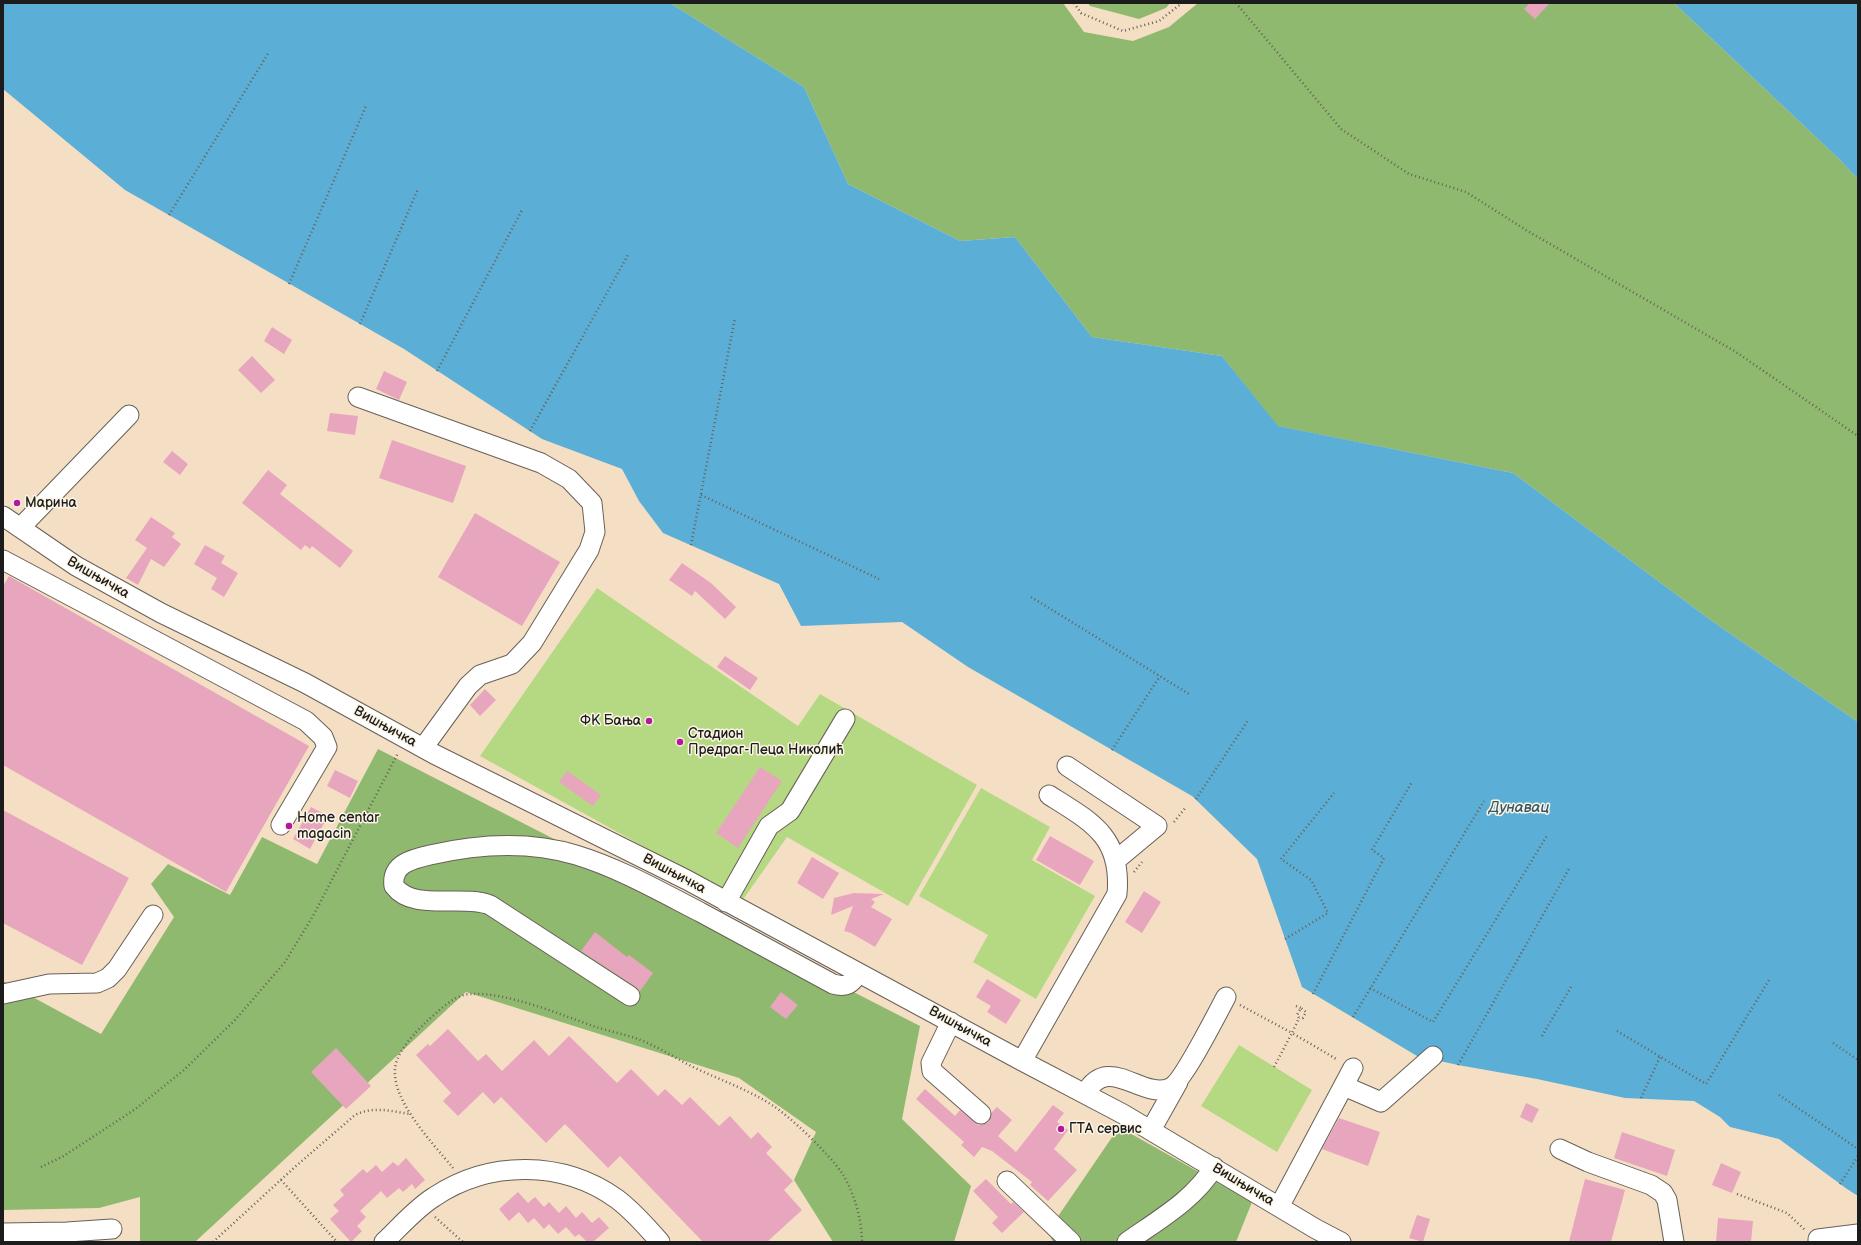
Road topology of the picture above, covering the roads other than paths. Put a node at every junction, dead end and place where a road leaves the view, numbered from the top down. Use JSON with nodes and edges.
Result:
{"nodes":[{"id":1,"x":358,"y":397,"type":"dead end"},
{"id":2,"x":129,"y":415,"type":"dead end"},
{"id":3,"x":3,"y":516,"type":"edge"},
{"id":4,"x":20,"y":528,"type":"junction"},
{"id":5,"x":3,"y":560,"type":"edge"},
{"id":6,"x":845,"y":719,"type":"dead end"},
{"id":7,"x":423,"y":748,"type":"junction"},
{"id":8,"x":1067,"y":766,"type":"dead end"},
{"id":9,"x":1049,"y":795,"type":"dead end"},
{"id":10,"x":281,"y":825,"type":"dead end"},
{"id":11,"x":1115,"y":861,"type":"junction"},
{"id":12,"x":726,"y":902,"type":"junction"},
{"id":13,"x":154,"y":915,"type":"dead end"},
{"id":14,"x":859,"y":973,"type":"junction"},
{"id":15,"x":3,"y":994,"type":"edge"},
{"id":16,"x":630,"y":996,"type":"dead end"},
{"id":17,"x":1226,"y":997,"type":"road end"},
{"id":18,"x":951,"y":1022,"type":"junction"},
{"id":19,"x":1433,"y":1056,"type":"dead end"},
{"id":20,"x":1022,"y":1061,"type":"junction"},
{"id":21,"x":1353,"y":1068,"type":"road end"},
{"id":22,"x":1178,"y":1082,"type":"junction"},
{"id":23,"x":1344,"y":1086,"type":"junction"},
{"id":24,"x":1085,"y":1094,"type":"junction"},
{"id":25,"x":981,"y":1114,"type":"dead end"},
{"id":26,"x":1151,"y":1130,"type":"junction"},
{"id":27,"x":1560,"y":1149,"type":"dead end"},
{"id":28,"x":1214,"y":1167,"type":"junction"},
{"id":29,"x":1007,"y":1181,"type":"dead end"},
{"id":30,"x":1279,"y":1207,"type":"junction"},
{"id":31,"x":112,"y":1229,"type":"dead end"},
{"id":32,"x":3,"y":1233,"type":"edge"},
{"id":33,"x":1858,"y":1234,"type":"edge"},
{"id":34,"x":1818,"y":1241,"type":"edge"},
{"id":35,"x":384,"y":1242,"type":"edge"},
{"id":36,"x":660,"y":1242,"type":"edge"},
{"id":37,"x":1071,"y":1242,"type":"edge"},
{"id":38,"x":1127,"y":1242,"type":"edge"},
{"id":39,"x":1341,"y":1242,"type":"edge"},
{"id":40,"x":1674,"y":1242,"type":"edge"}],
"edges":[{"from":1,"to":7,"type":"street"},
{"from":2,"to":4,"type":"street"},
{"from":3,"to":4,"type":"street","name":"Вишњичка"},
{"from":4,"to":7,"type":"street","name":"Вишњичка"},
{"from":5,"to":10,"type":"street"},
{"from":6,"to":12,"type":"street"},
{"from":7,"to":12,"type":"street","name":"Вишњичка"},
{"from":8,"to":11,"type":"street"},
{"from":9,"to":11,"type":"street"},
{"from":11,"to":20,"type":"street"},
{"from":12,"to":14,"type":"street","name":"Вишњичка"},
{"from":13,"to":15,"type":"street"},
{"from":14,"to":16,"type":"street"},
{"from":14,"to":18,"type":"street","name":"Вишњичка"},
{"from":17,"to":22,"type":"street"},
{"from":18,"to":20,"type":"street","name":"Вишњичка"},
{"from":18,"to":25,"type":"street"},
{"from":19,"to":23,"type":"street"},
{"from":20,"to":24,"type":"street","name":"Вишњичка"},
{"from":21,"to":23,"type":"street"},
{"from":22,"to":24,"type":"street"},
{"from":22,"to":26,"type":"street"},
{"from":23,"to":30,"type":"street"},
{"from":24,"to":26,"type":"street","name":"Вишњичка"},
{"from":26,"to":28,"type":"street","name":"Вишњичка"},
{"from":27,"to":40,"type":"street"},
{"from":28,"to":30,"type":"street","name":"Вишњичка"},
{"from":28,"to":38,"type":"street"},
{"from":29,"to":37,"type":"street"},
{"from":30,"to":39,"type":"street","name":"Вишњичка"},
{"from":31,"to":32,"type":"street"},
{"from":33,"to":34,"type":"street"},
{"from":35,"to":36,"type":"street"}]}
